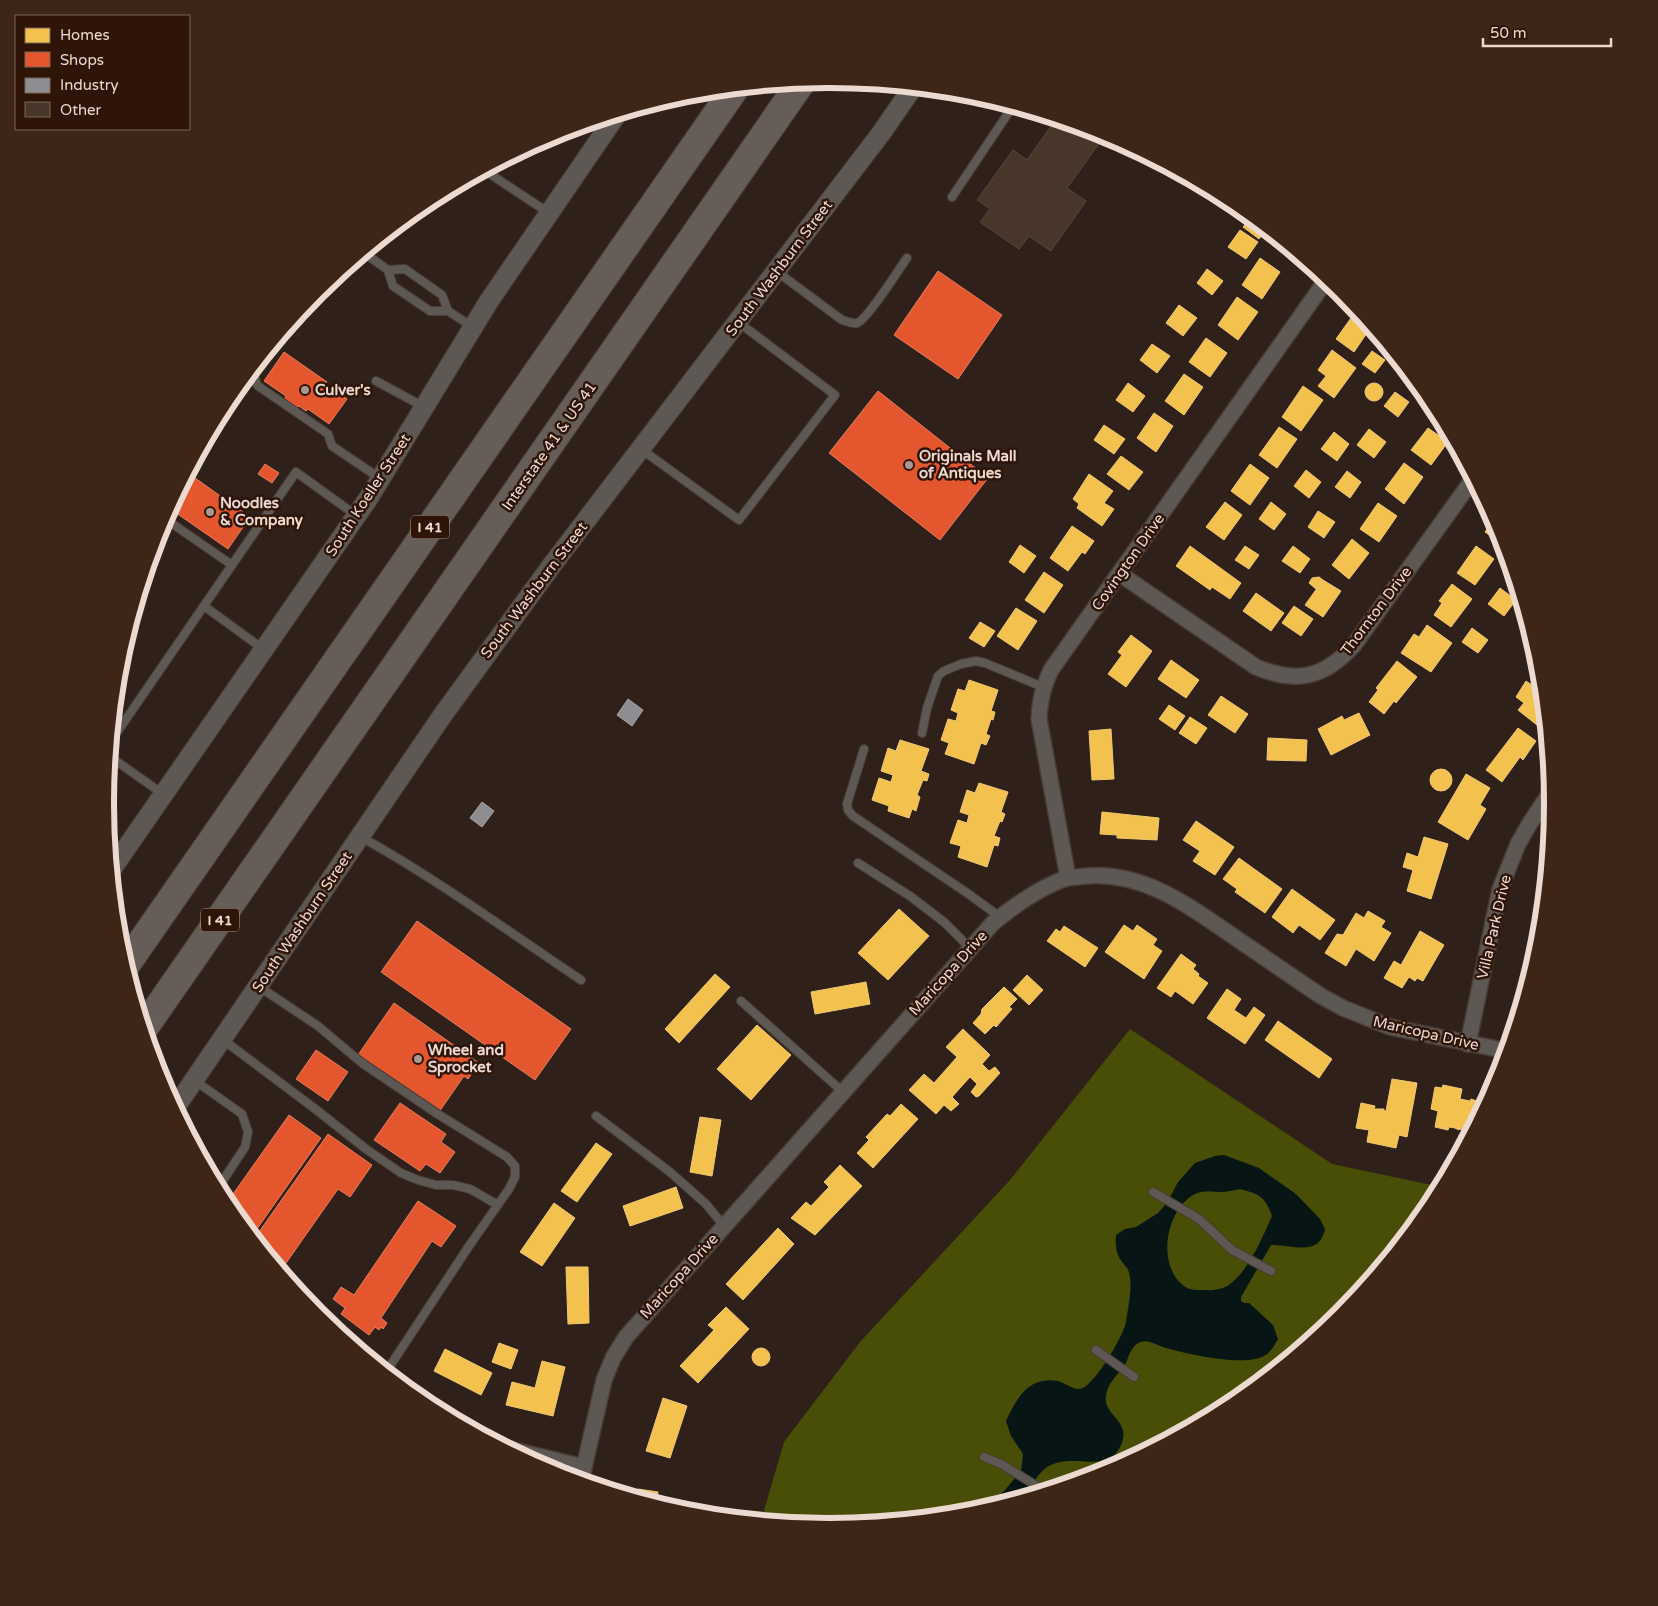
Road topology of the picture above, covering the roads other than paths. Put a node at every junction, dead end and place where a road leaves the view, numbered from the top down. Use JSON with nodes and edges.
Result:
{"nodes":[{"id":1,"x":797,"y":89,"type":"edge"},
{"id":2,"x":909,"y":93,"type":"edge"},
{"id":3,"x":730,"y":95,"type":"edge"},
{"id":4,"x":1010,"y":111,"type":"edge"},
{"id":5,"x":613,"y":121,"type":"edge"},
{"id":6,"x":490,"y":174,"type":"dead end"},
{"id":7,"x":952,"y":197,"type":"dead end"},
{"id":8,"x":549,"y":213,"type":"junction"},
{"id":9,"x":368,"y":256,"type":"edge"},
{"id":10,"x":907,"y":258,"type":"dead end"},
{"id":11,"x":388,"y":270,"type":"junction"},
{"id":12,"x":776,"y":271,"type":"junction"},
{"id":13,"x":1323,"y":285,"type":"edge"},
{"id":14,"x":448,"y":311,"type":"junction"},
{"id":15,"x":738,"y":322,"type":"junction"},
{"id":16,"x":473,"y":327,"type":"junction"},
{"id":17,"x":254,"y":377,"type":"edge"},
{"id":18,"x":376,"y":381,"type":"dead end"},
{"id":19,"x":424,"y":407,"type":"junction"},
{"id":20,"x":641,"y":449,"type":"junction"},
{"id":21,"x":381,"y":480,"type":"junction"},
{"id":22,"x":1469,"y":484,"type":"edge"},
{"id":23,"x":357,"y":516,"type":"junction"},
{"id":24,"x":171,"y":523,"type":"edge"},
{"id":25,"x":232,"y":565,"type":"junction"},
{"id":26,"x":1120,"y":574,"type":"junction"},
{"id":27,"x":204,"y":606,"type":"junction"},
{"id":28,"x":264,"y":649,"type":"junction"},
{"id":29,"x":1043,"y":687,"type":"junction"},
{"id":30,"x":118,"y":731,"type":"edge"},
{"id":31,"x":922,"y":733,"type":"dead end"},
{"id":32,"x":864,"y":749,"type":"dead end"},
{"id":33,"x":115,"y":760,"type":"edge"},
{"id":34,"x":163,"y":795,"type":"junction"},
{"id":35,"x":1544,"y":802,"type":"edge"},
{"id":36,"x":360,"y":836,"type":"junction"},
{"id":37,"x":116,"y":862,"type":"edge"},
{"id":38,"x":858,"y":863,"type":"dead end"},
{"id":39,"x":1068,"y":878,"type":"junction"},
{"id":40,"x":1000,"y":918,"type":"junction"},
{"id":41,"x":970,"y":948,"type":"junction"},
{"id":42,"x":131,"y":958,"type":"edge"},
{"id":43,"x":582,"y":980,"type":"dead end"},
{"id":44,"x":258,"y":986,"type":"junction"},
{"id":45,"x":741,"y":1001,"type":"dead end"},
{"id":46,"x":148,"y":1022,"type":"edge"},
{"id":47,"x":222,"y":1039,"type":"junction"},
{"id":48,"x":1468,"y":1044,"type":"junction"},
{"id":49,"x":1500,"y":1050,"type":"edge"},
{"id":50,"x":194,"y":1080,"type":"junction"},
{"id":51,"x":843,"y":1092,"type":"junction"},
{"id":52,"x":179,"y":1102,"type":"edge"},
{"id":53,"x":596,"y":1116,"type":"dead end"},
{"id":54,"x":222,"y":1182,"type":"edge"},
{"id":55,"x":1153,"y":1192,"type":"dead end"},
{"id":56,"x":498,"y":1205,"type":"junction"},
{"id":57,"x":724,"y":1226,"type":"junction"},
{"id":58,"x":1271,"y":1270,"type":"dead end"},
{"id":59,"x":1096,"y":1350,"type":"dead end"},
{"id":60,"x":389,"y":1368,"type":"edge"},
{"id":61,"x":1134,"y":1377,"type":"dead end"},
{"id":62,"x":984,"y":1457,"type":"dead end"},
{"id":63,"x":566,"y":1468,"type":"edge"},
{"id":64,"x":583,"y":1474,"type":"edge"},
{"id":65,"x":1040,"y":1487,"type":"edge"}],
"edges":[{"from":1,"to":46,"type":"highway","name":"Interstate 41 & US 41","number":"I 41"},
{"from":2,"to":12,"type":"street","name":"South Washburn Street"},
{"from":3,"to":42,"type":"highway","number":"I 41"},
{"from":4,"to":7,"type":"lane"},
{"from":5,"to":8,"type":"street","name":"South Koeller Street"},
{"from":6,"to":8,"type":"lane"},
{"from":8,"to":16,"type":"street","name":"South Koeller Street"},
{"from":9,"to":11,"type":"lane"},
{"from":10,"to":12,"type":"lane"},
{"from":11,"to":14,"type":"lane"},
{"from":11,"to":14,"type":"lane"},
{"from":12,"to":15,"type":"street","name":"South Washburn Street"},
{"from":13,"to":26,"type":"street","name":"Covington Drive"},
{"from":14,"to":16,"type":"lane"},
{"from":15,"to":20,"type":"street","name":"South Washburn Street"},
{"from":15,"to":20,"type":"lane"},
{"from":16,"to":19,"type":"street","name":"South Koeller Street"},
{"from":17,"to":21,"type":"lane"},
{"from":18,"to":19,"type":"lane"},
{"from":19,"to":21,"type":"street","name":"South Koeller Street"},
{"from":20,"to":36,"type":"street","name":"South Washburn Street"},
{"from":21,"to":23,"type":"street","name":"South Koeller Street"},
{"from":22,"to":26,"type":"street","name":"Thornton Drive"},
{"from":23,"to":25,"type":"lane"},
{"from":23,"to":28,"type":"street","name":"South Koeller Street"},
{"from":24,"to":25,"type":"lane"},
{"from":25,"to":27,"type":"lane"},
{"from":26,"to":29,"type":"street","name":"Covington Drive"},
{"from":27,"to":28,"type":"lane"},
{"from":27,"to":30,"type":"lane"},
{"from":28,"to":34,"type":"street","name":"South Koeller Street"},
{"from":29,"to":31,"type":"lane"},
{"from":29,"to":39,"type":"street","name":"Covington Drive"},
{"from":32,"to":40,"type":"lane"},
{"from":33,"to":34,"type":"lane"},
{"from":34,"to":37,"type":"street","name":"South Koeller Street"},
{"from":35,"to":48,"type":"street","name":"Villa Park Drive"},
{"from":36,"to":43,"type":"lane"},
{"from":36,"to":44,"type":"street","name":"South Washburn Street"},
{"from":38,"to":41,"type":"lane"},
{"from":39,"to":40,"type":"street","name":"Maricopa Drive"},
{"from":39,"to":48,"type":"street","name":"Maricopa Drive"},
{"from":40,"to":41,"type":"street","name":"Maricopa Drive"},
{"from":41,"to":51,"type":"street","name":"Maricopa Drive"},
{"from":44,"to":47,"type":"street","name":"South Washburn Street"},
{"from":44,"to":56,"type":"lane"},
{"from":45,"to":51,"type":"lane"},
{"from":47,"to":50,"type":"street","name":"South Washburn Street"},
{"from":47,"to":56,"type":"lane"},
{"from":48,"to":49,"type":"street","name":"Maricopa Drive"},
{"from":50,"to":52,"type":"street","name":"South Washburn Street"},
{"from":50,"to":54,"type":"lane"},
{"from":51,"to":57,"type":"street","name":"Maricopa Drive"},
{"from":53,"to":57,"type":"lane"},
{"from":55,"to":58,"type":"lane"},
{"from":56,"to":60,"type":"lane"},
{"from":57,"to":64,"type":"street","name":"Maricopa Drive"},
{"from":59,"to":61,"type":"lane"},
{"from":62,"to":65,"type":"lane"},
{"from":63,"to":64,"type":"street"}]}
